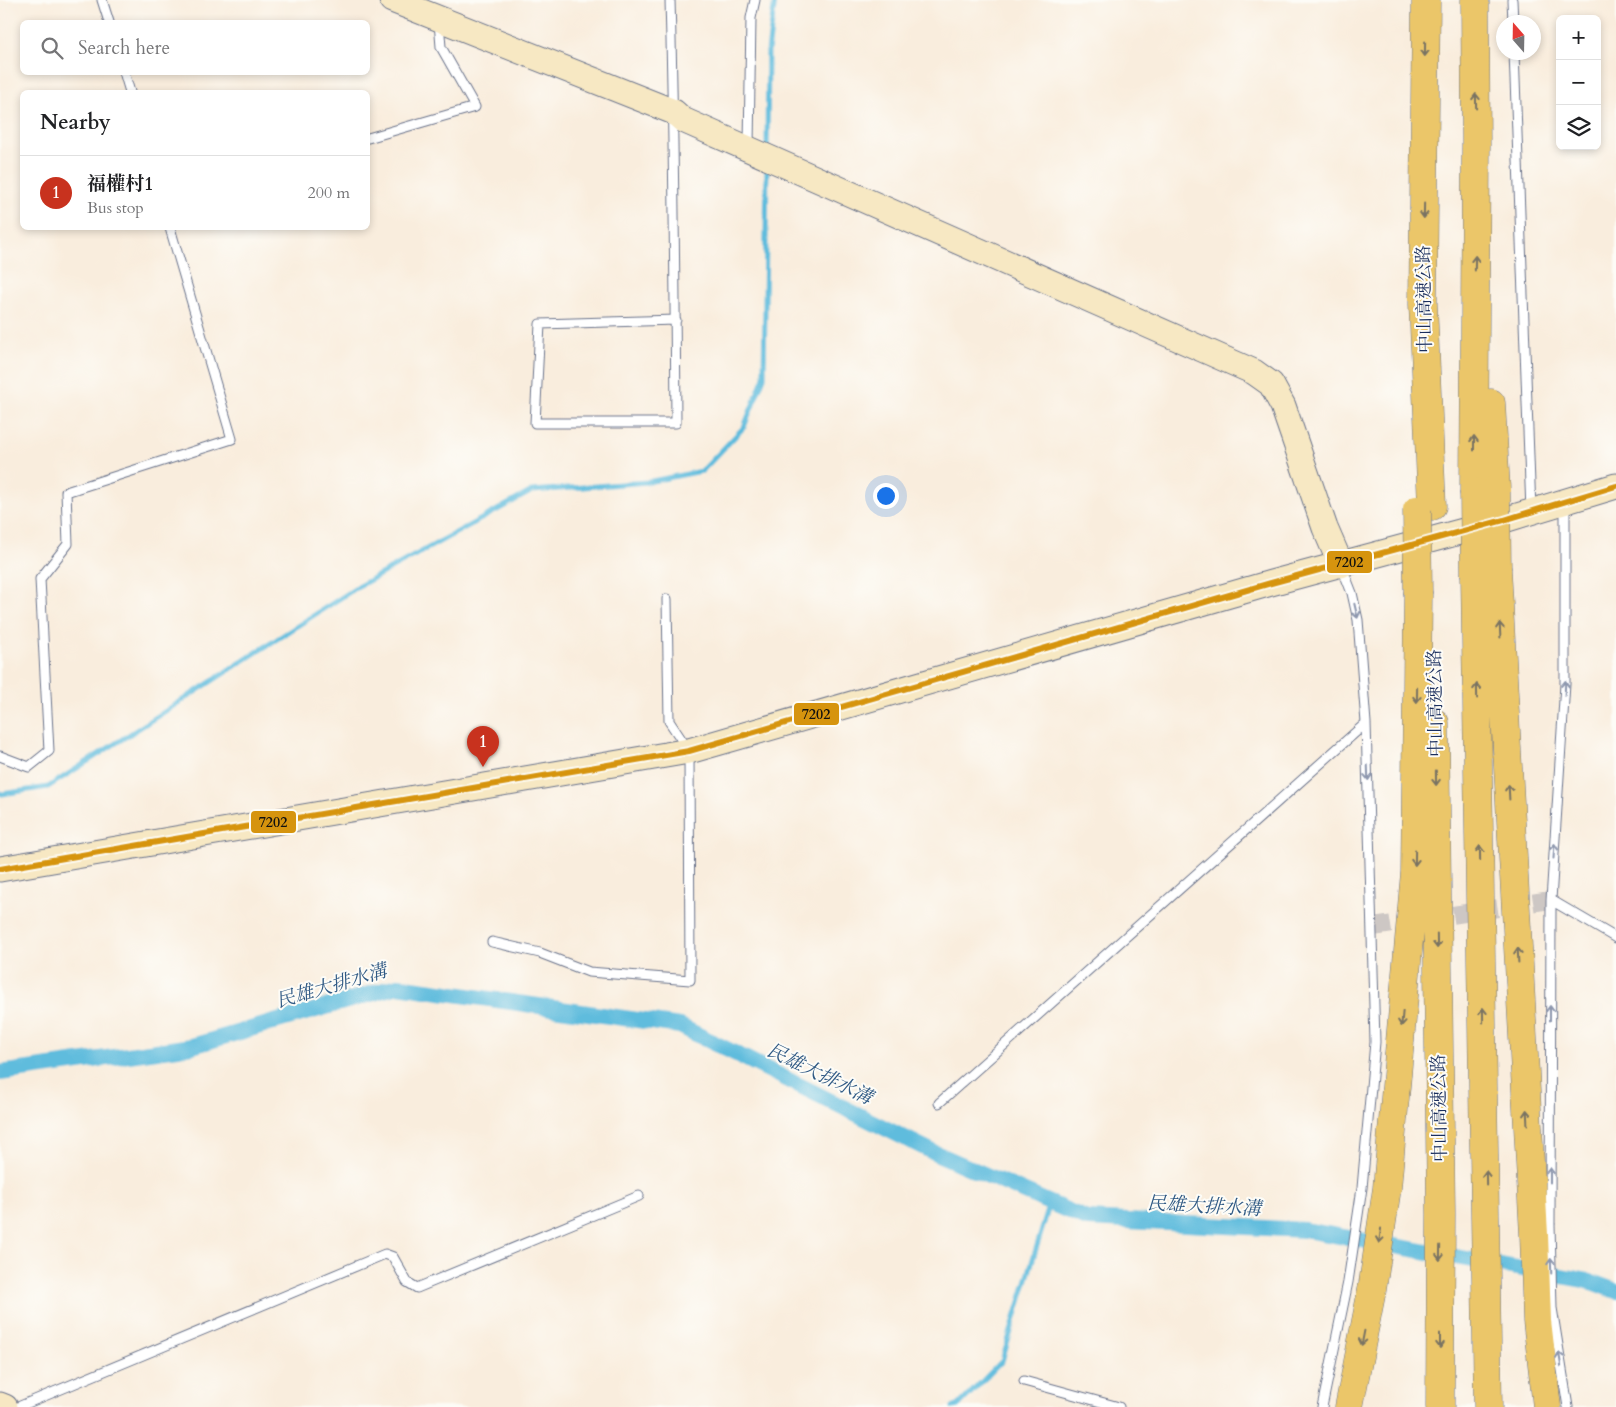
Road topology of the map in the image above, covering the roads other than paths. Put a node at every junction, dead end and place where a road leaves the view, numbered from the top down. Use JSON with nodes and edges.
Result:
{"nodes":[{"id":1,"x":102,"y":0,"type":"edge"},
{"id":2,"x":392,"y":0,"type":"edge"},
{"id":3,"x":670,"y":0,"type":"edge"},
{"id":4,"x":756,"y":0,"type":"edge"},
{"id":5,"x":1426,"y":0,"type":"edge"},
{"id":6,"x":1475,"y":0,"type":"edge"},
{"id":7,"x":1512,"y":0,"type":"edge"},
{"id":8,"x":1513,"y":15,"type":"edge"},
{"id":9,"x":439,"y":19,"type":"junction"},
{"id":10,"x":108,"y":20,"type":"edge"},
{"id":11,"x":1514,"y":60,"type":"edge"},
{"id":12,"x":125,"y":75,"type":"edge"},
{"id":13,"x":129,"y":90,"type":"edge"},
{"id":14,"x":674,"y":112,"type":"junction"},
{"id":15,"x":370,"y":137,"type":"edge"},
{"id":16,"x":761,"y":153,"type":"junction"},
{"id":17,"x":171,"y":230,"type":"edge"},
{"id":18,"x":676,"y":320,"type":"junction"},
{"id":19,"x":1616,"y":486,"type":"edge"},
{"id":20,"x":1565,"y":500,"type":"junction"},
{"id":21,"x":1531,"y":511,"type":"junction"},
{"id":22,"x":1340,"y":565,"type":"junction"},
{"id":23,"x":1486,"y":573,"type":"junction"},
{"id":24,"x":1426,"y":592,"type":"junction"},
{"id":25,"x":667,"y":599,"type":"dead end"},
{"id":26,"x":1366,"y":723,"type":"junction"},
{"id":27,"x":689,"y":751,"type":"junction"},
{"id":28,"x":0,"y":756,"type":"edge"},
{"id":29,"x":0,"y":869,"type":"edge"},
{"id":30,"x":1551,"y":900,"type":"junction"},
{"id":31,"x":1616,"y":938,"type":"edge"},
{"id":32,"x":492,"y":942,"type":"dead end"},
{"id":33,"x":939,"y":1103,"type":"dead end"},
{"id":34,"x":1375,"y":1188,"type":"junction"},
{"id":35,"x":639,"y":1196,"type":"dead end"},
{"id":36,"x":1542,"y":1230,"type":"junction"},
{"id":37,"x":1360,"y":1286,"type":"junction"},
{"id":38,"x":1544,"y":1314,"type":"junction"},
{"id":39,"x":1024,"y":1381,"type":"dead end"},
{"id":40,"x":0,"y":1406,"type":"edge"},
{"id":41,"x":5,"y":1407,"type":"edge"},
{"id":42,"x":18,"y":1407,"type":"edge"},
{"id":43,"x":1119,"y":1407,"type":"edge"},
{"id":44,"x":1322,"y":1407,"type":"edge"},
{"id":45,"x":1349,"y":1407,"type":"edge"},
{"id":46,"x":1440,"y":1407,"type":"edge"},
{"id":47,"x":1488,"y":1407,"type":"edge"},
{"id":48,"x":1547,"y":1407,"type":"edge"},
{"id":49,"x":1568,"y":1407,"type":"edge"}],
"edges":[{"from":1,"to":10,"type":"lane"},
{"from":2,"to":9,"type":"street"},
{"from":3,"to":14,"type":"lane"},
{"from":4,"to":16,"type":"lane"},
{"from":5,"to":24,"type":"highway","name":"中山高速公路","one_way":true},
{"from":23,"to":6,"type":"highway","one_way":true,"bridge":true},
{"from":7,"to":8,"type":"lane"},
{"from":9,"to":14,"type":"street"},
{"from":9,"to":15,"type":"lane"},
{"from":11,"to":21,"type":"lane"},
{"from":12,"to":13,"type":"lane"},
{"from":14,"to":16,"type":"street"},
{"from":14,"to":18,"type":"lane"},
{"from":16,"to":22,"type":"street"},
{"from":17,"to":28,"type":"lane"},
{"from":18,"to":18,"type":"lane"},
{"from":19,"to":20,"type":"street"},
{"from":20,"to":21,"type":"street"},
{"from":30,"to":20,"type":"lane","one_way":true},
{"from":21,"to":22,"type":"street"},
{"from":22,"to":26,"type":"lane","one_way":true},
{"from":22,"to":27,"type":"street"},
{"from":36,"to":23,"type":"highway","one_way":true},
{"from":47,"to":23,"type":"highway","one_way":true},
{"from":24,"to":34,"type":"highway","one_way":true},
{"from":24,"to":46,"type":"highway","name":"中山高速公路","one_way":true},
{"from":25,"to":27,"type":"lane"},
{"from":26,"to":33,"type":"lane"},
{"from":26,"to":34,"type":"lane","one_way":true},
{"from":27,"to":29,"type":"street"},
{"from":27,"to":32,"type":"lane"},
{"from":30,"to":31,"type":"lane"},
{"from":36,"to":30,"type":"lane","one_way":true},
{"from":34,"to":37,"type":"highway"},
{"from":35,"to":42,"type":"lane"},
{"from":38,"to":36,"type":"highway","one_way":true},
{"from":37,"to":44,"type":"lane"},
{"from":37,"to":45,"type":"highway","one_way":true},
{"from":38,"to":48,"type":"highway"},
{"from":49,"to":38,"type":"lane","one_way":true},
{"from":39,"to":43,"type":"lane"},
{"from":40,"to":41,"type":"street"}]}
